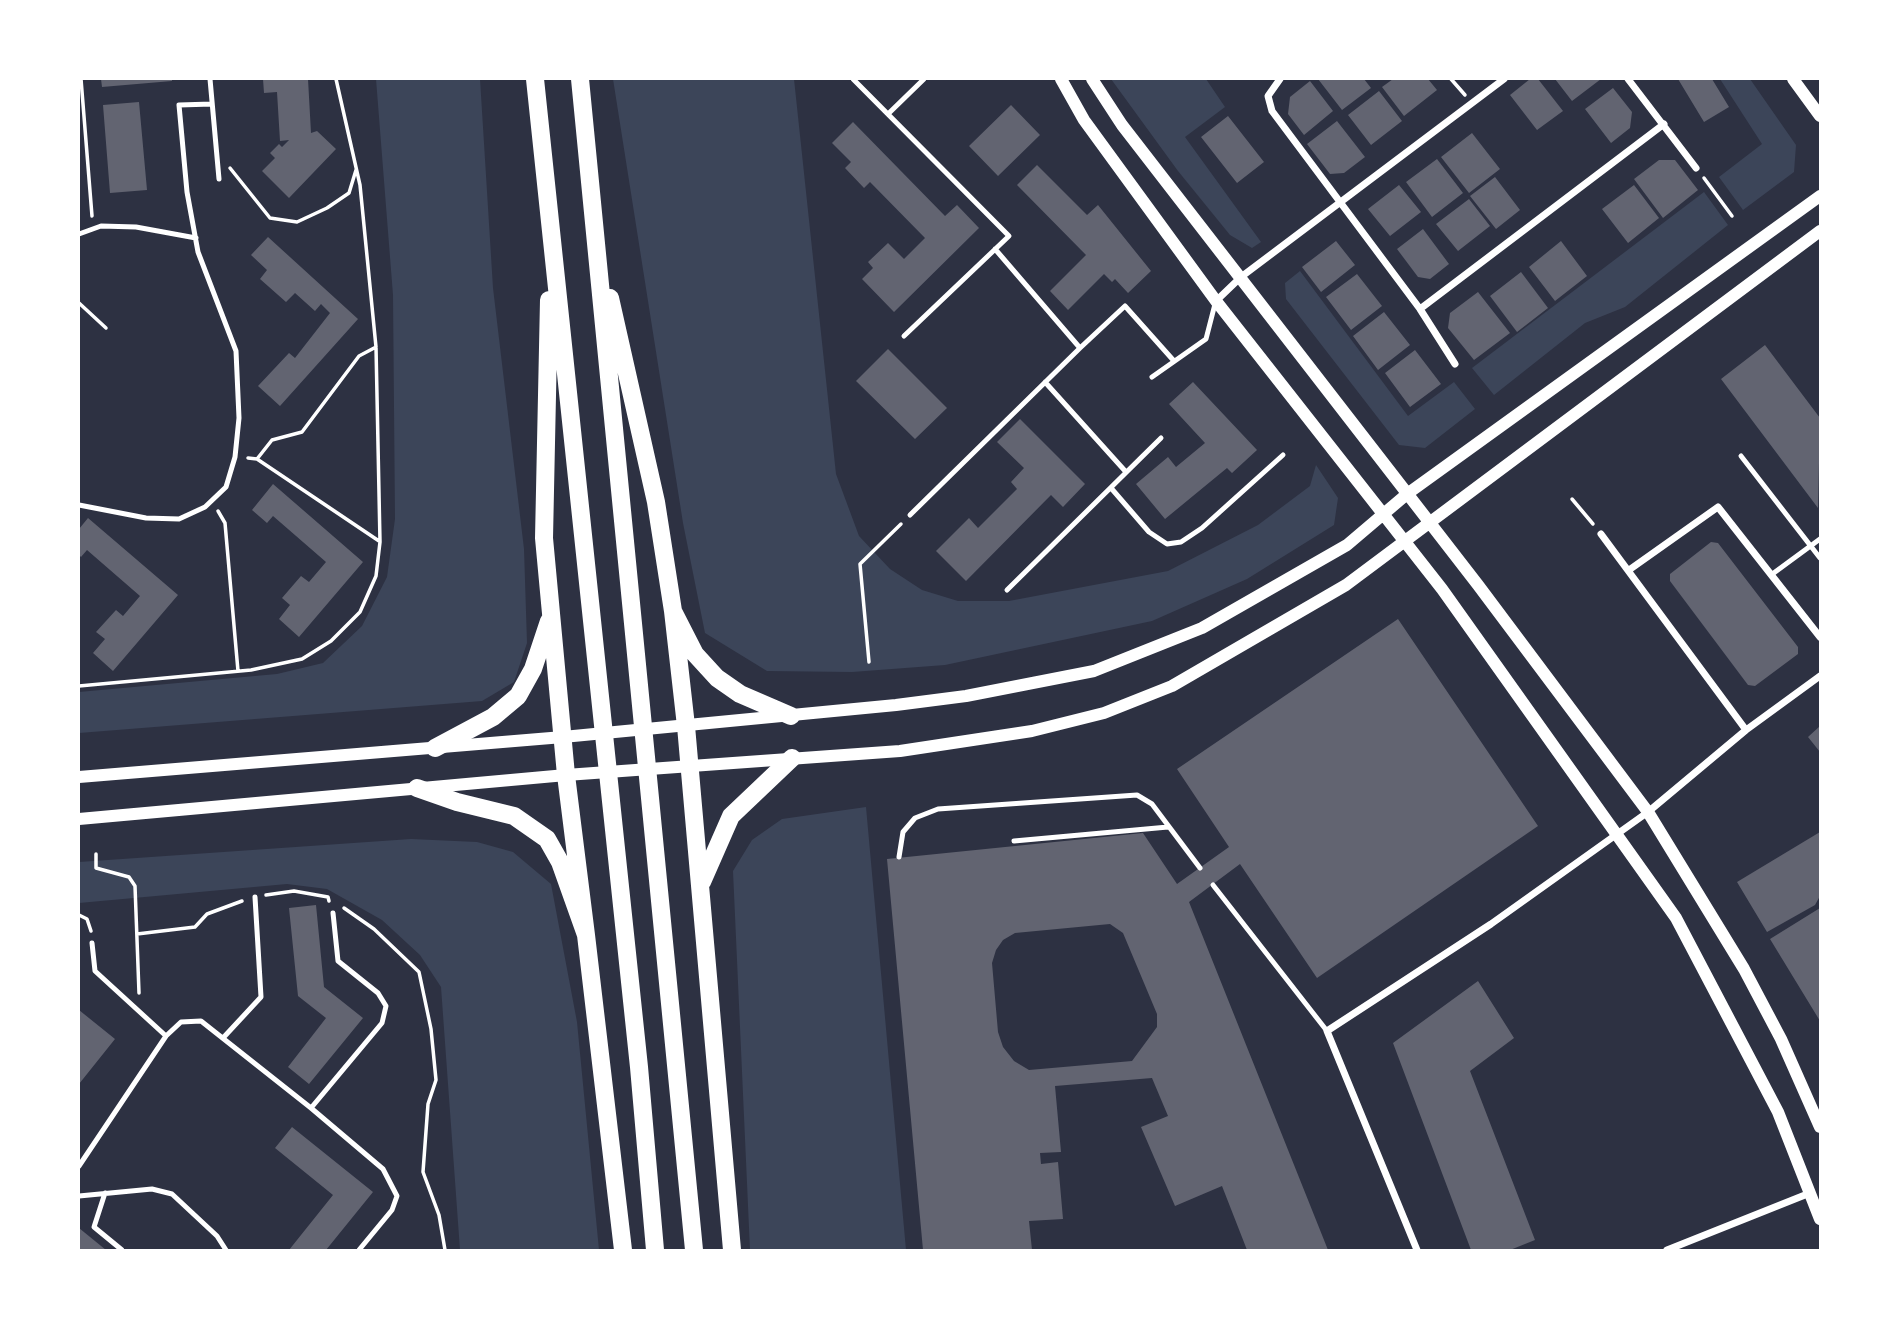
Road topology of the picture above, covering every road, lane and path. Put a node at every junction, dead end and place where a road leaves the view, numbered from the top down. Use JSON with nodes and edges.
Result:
{"nodes":[{"id":1,"x":81,"y":79,"type":"edge"},
{"id":2,"x":210,"y":79,"type":"edge"},
{"id":3,"x":336,"y":79,"type":"edge"},
{"id":4,"x":535,"y":79,"type":"edge"},
{"id":5,"x":580,"y":79,"type":"edge"},
{"id":6,"x":853,"y":79,"type":"edge"},
{"id":7,"x":925,"y":79,"type":"edge"},
{"id":8,"x":1061,"y":79,"type":"edge"},
{"id":9,"x":1093,"y":79,"type":"edge"},
{"id":10,"x":1280,"y":79,"type":"edge"},
{"id":11,"x":1451,"y":79,"type":"edge"},
{"id":12,"x":1504,"y":79,"type":"edge"},
{"id":13,"x":1628,"y":79,"type":"edge"},
{"id":14,"x":1793,"y":79,"type":"edge"},
{"id":15,"x":1470,"y":102,"type":"junction"},
{"id":16,"x":212,"y":104,"type":"junction"},
{"id":17,"x":888,"y":114,"type":"junction"},
{"id":18,"x":1820,"y":116,"type":"edge"},
{"id":19,"x":1664,"y":124,"type":"junction"},
{"id":20,"x":216,"y":150,"type":"junction"},
{"id":21,"x":1696,"y":168,"type":"joint"},
{"id":22,"x":356,"y":169,"type":"junction"},
{"id":23,"x":219,"y":179,"type":"dead end"},
{"id":24,"x":1820,"y":197,"type":"edge"},
{"id":25,"x":1340,"y":204,"type":"junction"},
{"id":26,"x":1731,"y":216,"type":"dead end"},
{"id":27,"x":550,"y":219,"type":"junction"},
{"id":28,"x":594,"y":227,"type":"junction"},
{"id":29,"x":93,"y":229,"type":"junction"},
{"id":30,"x":1820,"y":231,"type":"edge"},
{"id":31,"x":79,"y":234,"type":"edge"},
{"id":32,"x":196,"y":238,"type":"junction"},
{"id":33,"x":995,"y":249,"type":"junction"},
{"id":34,"x":1241,"y":277,"type":"junction"},
{"id":35,"x":1216,"y":301,"type":"junction"},
{"id":36,"x":79,"y":303,"type":"edge"},
{"id":37,"x":1420,"y":309,"type":"junction"},
{"id":38,"x":106,"y":328,"type":"dead end"},
{"id":39,"x":904,"y":336,"type":"dead end"},
{"id":40,"x":376,"y":347,"type":"junction"},
{"id":41,"x":1080,"y":348,"type":"junction"},
{"id":42,"x":1174,"y":361,"type":"junction"},
{"id":43,"x":1455,"y":364,"type":"dead end"},
{"id":44,"x":1152,"y":377,"type":"dead end"},
{"id":45,"x":1045,"y":382,"type":"junction"},
{"id":46,"x":1161,"y":438,"type":"dead end"},
{"id":47,"x":1283,"y":456,"type":"dead end"},
{"id":48,"x":1741,"y":456,"type":"dead end"},
{"id":49,"x":235,"y":457,"type":"junction"},
{"id":50,"x":257,"y":459,"type":"junction"},
{"id":51,"x":1126,"y":472,"type":"junction"},
{"id":52,"x":1111,"y":488,"type":"junction"},
{"id":53,"x":1407,"y":494,"type":"junction"},
{"id":54,"x":212,"y":499,"type":"junction"},
{"id":55,"x":1572,"y":499,"type":"dead end"},
{"id":56,"x":79,"y":505,"type":"edge"},
{"id":57,"x":1383,"y":514,"type":"junction"},
{"id":58,"x":910,"y":515,"type":"joint"},
{"id":59,"x":1429,"y":524,"type":"junction"},
{"id":60,"x":1601,"y":534,"type":"joint"},
{"id":61,"x":1820,"y":539,"type":"edge"},
{"id":62,"x":1405,"y":541,"type":"junction"},
{"id":63,"x":380,"y":542,"type":"junction"},
{"id":64,"x":1811,"y":546,"type":"junction"},
{"id":65,"x":1820,"y":558,"type":"edge"},
{"id":66,"x":1629,"y":570,"type":"junction"},
{"id":67,"x":1771,"y":575,"type":"junction"},
{"id":68,"x":1007,"y":590,"type":"dead end"},
{"id":69,"x":673,"y":611,"type":"junction"},
{"id":70,"x":552,"y":615,"type":"junction"},
{"id":71,"x":1820,"y":638,"type":"edge"},
{"id":72,"x":869,"y":662,"type":"dead end"},
{"id":73,"x":238,"y":671,"type":"junction"},
{"id":74,"x":1820,"y":676,"type":"edge"},
{"id":75,"x":79,"y":686,"type":"edge"},
{"id":76,"x":791,"y":716,"type":"junction"},
{"id":77,"x":686,"y":726,"type":"junction"},
{"id":78,"x":1746,"y":730,"type":"junction"},
{"id":79,"x":563,"y":737,"type":"junction"},
{"id":80,"x":435,"y":748,"type":"junction"},
{"id":81,"x":792,"y":758,"type":"junction"},
{"id":82,"x":689,"y":765,"type":"junction"},
{"id":83,"x":566,"y":775,"type":"junction"},
{"id":84,"x":79,"y":777,"type":"edge"},
{"id":85,"x":417,"y":788,"type":"junction"},
{"id":86,"x":1648,"y":812,"type":"junction"},
{"id":87,"x":79,"y":819,"type":"edge"},
{"id":88,"x":1168,"y":827,"type":"junction"},
{"id":89,"x":1617,"y":834,"type":"junction"},
{"id":90,"x":1014,"y":841,"type":"dead end"},
{"id":91,"x":96,"y":853,"type":"dead end"},
{"id":92,"x":899,"y":857,"type":"dead end"},
{"id":93,"x":1200,"y":868,"type":"dead end"},
{"id":94,"x":1213,"y":885,"type":"dead end"},
{"id":95,"x":699,"y":889,"type":"junction"},
{"id":96,"x":255,"y":897,"type":"junction"},
{"id":97,"x":328,"y":897,"type":"junction"},
{"id":98,"x":333,"y":912,"type":"joint"},
{"id":99,"x":79,"y":915,"type":"edge"},
{"id":100,"x":137,"y":934,"type":"junction"},
{"id":101,"x":586,"y":935,"type":"junction"},
{"id":102,"x":92,"y":943,"type":"joint"},
{"id":103,"x":139,"y":1009,"type":"junction"},
{"id":104,"x":1327,"y":1031,"type":"junction"},
{"id":105,"x":166,"y":1036,"type":"junction"},
{"id":106,"x":223,"y":1038,"type":"junction"},
{"id":107,"x":311,"y":1108,"type":"junction"},
{"id":108,"x":1820,"y":1126,"type":"edge"},
{"id":109,"x":79,"y":1166,"type":"edge"},
{"id":110,"x":105,"y":1193,"type":"junction"},
{"id":111,"x":1811,"y":1193,"type":"junction"},
{"id":112,"x":79,"y":1196,"type":"edge"},
{"id":113,"x":1820,"y":1219,"type":"edge"},
{"id":114,"x":122,"y":1250,"type":"edge"},
{"id":115,"x":226,"y":1250,"type":"edge"},
{"id":116,"x":359,"y":1250,"type":"edge"},
{"id":117,"x":445,"y":1250,"type":"edge"},
{"id":118,"x":623,"y":1250,"type":"edge"},
{"id":119,"x":655,"y":1250,"type":"edge"},
{"id":120,"x":694,"y":1250,"type":"edge"},
{"id":121,"x":732,"y":1250,"type":"edge"},
{"id":122,"x":1417,"y":1250,"type":"edge"},
{"id":123,"x":1667,"y":1250,"type":"edge"}],
"edges":[{"from":1,"to":29,"type":"path"},
{"from":2,"to":16,"type":"lane"},
{"from":3,"to":22,"type":"path"},
{"from":4,"to":27,"type":"highway"},
{"from":5,"to":28,"type":"highway"},
{"from":6,"to":17,"type":"lane"},
{"from":7,"to":17,"type":"lane"},
{"from":8,"to":35,"type":"street"},
{"from":9,"to":34,"type":"street"},
{"from":10,"to":25,"type":"street"},
{"from":11,"to":15,"type":"path"},
{"from":12,"to":15,"type":"street"},
{"from":13,"to":19,"type":"street"},
{"from":14,"to":18,"type":"street"},
{"from":15,"to":25,"type":"street"},
{"from":16,"to":20,"type":"lane"},
{"from":16,"to":32,"type":"lane"},
{"from":17,"to":33,"type":"lane"},
{"from":19,"to":21,"type":"street"},
{"from":19,"to":37,"type":"street"},
{"from":20,"to":22,"type":"path"},
{"from":20,"to":23,"type":"lane"},
{"from":21,"to":26,"type":"path"},
{"from":22,"to":40,"type":"path"},
{"from":24,"to":53,"type":"street"},
{"from":25,"to":34,"type":"street"},
{"from":25,"to":37,"type":"street"},
{"from":27,"to":70,"type":"highway"},
{"from":27,"to":119,"type":"highway"},
{"from":28,"to":69,"type":"highway"},
{"from":28,"to":120,"type":"highway"},
{"from":29,"to":31,"type":"lane"},
{"from":29,"to":32,"type":"lane"},
{"from":30,"to":59,"type":"street"},
{"from":32,"to":49,"type":"lane"},
{"from":33,"to":39,"type":"lane"},
{"from":33,"to":41,"type":"lane"},
{"from":34,"to":35,"type":"street"},
{"from":34,"to":53,"type":"street"},
{"from":35,"to":42,"type":"lane"},
{"from":35,"to":57,"type":"street"},
{"from":36,"to":38,"type":"path"},
{"from":37,"to":43,"type":"street"},
{"from":40,"to":50,"type":"path"},
{"from":40,"to":63,"type":"path"},
{"from":41,"to":42,"type":"lane"},
{"from":41,"to":45,"type":"lane"},
{"from":42,"to":44,"type":"lane"},
{"from":45,"to":51,"type":"lane"},
{"from":45,"to":58,"type":"lane"},
{"from":46,"to":51,"type":"lane"},
{"from":47,"to":52,"type":"lane"},
{"from":48,"to":64,"type":"lane"},
{"from":49,"to":50,"type":"path"},
{"from":49,"to":54,"type":"lane"},
{"from":50,"to":63,"type":"path"},
{"from":51,"to":52,"type":"lane"},
{"from":52,"to":68,"type":"lane"},
{"from":53,"to":57,"type":"street"},
{"from":53,"to":59,"type":"street"},
{"from":54,"to":56,"type":"lane"},
{"from":54,"to":73,"type":"path"},
{"from":55,"to":60,"type":"path"},
{"from":57,"to":62,"type":"street"},
{"from":57,"to":76,"type":"street"},
{"from":58,"to":72,"type":"path"},
{"from":59,"to":62,"type":"street"},
{"from":59,"to":86,"type":"street"},
{"from":60,"to":66,"type":"street"},
{"from":61,"to":64,"type":"lane"},
{"from":62,"to":81,"type":"street"},
{"from":62,"to":89,"type":"street"},
{"from":63,"to":73,"type":"path"},
{"from":64,"to":65,"type":"lane"},
{"from":64,"to":67,"type":"lane"},
{"from":66,"to":67,"type":"street"},
{"from":66,"to":78,"type":"street"},
{"from":67,"to":71,"type":"street"},
{"from":69,"to":76,"type":"highway"},
{"from":69,"to":77,"type":"highway"},
{"from":70,"to":79,"type":"highway"},
{"from":70,"to":80,"type":"highway"},
{"from":73,"to":75,"type":"path"},
{"from":74,"to":78,"type":"street"},
{"from":76,"to":77,"type":"street"},
{"from":77,"to":79,"type":"street"},
{"from":77,"to":82,"type":"highway"},
{"from":78,"to":86,"type":"street"},
{"from":79,"to":80,"type":"street"},
{"from":79,"to":83,"type":"highway"},
{"from":80,"to":84,"type":"street"},
{"from":81,"to":82,"type":"street"},
{"from":81,"to":95,"type":"highway"},
{"from":82,"to":83,"type":"street"},
{"from":82,"to":95,"type":"highway"},
{"from":83,"to":85,"type":"street"},
{"from":83,"to":101,"type":"highway"},
{"from":85,"to":87,"type":"street"},
{"from":85,"to":101,"type":"highway"},
{"from":86,"to":89,"type":"street"},
{"from":86,"to":108,"type":"street"},
{"from":88,"to":90,"type":"lane"},
{"from":88,"to":92,"type":"lane"},
{"from":88,"to":93,"type":"lane"},
{"from":89,"to":104,"type":"street"},
{"from":89,"to":111,"type":"street"},
{"from":91,"to":100,"type":"path"},
{"from":94,"to":104,"type":"lane"},
{"from":95,"to":121,"type":"highway"},
{"from":96,"to":97,"type":"path"},
{"from":96,"to":100,"type":"path"},
{"from":96,"to":106,"type":"lane"},
{"from":97,"to":98,"type":"path"},
{"from":97,"to":117,"type":"path"},
{"from":98,"to":107,"type":"lane"},
{"from":99,"to":102,"type":"path"},
{"from":100,"to":103,"type":"path"},
{"from":101,"to":118,"type":"highway"},
{"from":102,"to":103,"type":"lane"},
{"from":103,"to":105,"type":"lane"},
{"from":104,"to":122,"type":"street"},
{"from":105,"to":106,"type":"lane"},
{"from":105,"to":109,"type":"lane"},
{"from":106,"to":107,"type":"lane"},
{"from":107,"to":116,"type":"lane"},
{"from":110,"to":112,"type":"lane"},
{"from":110,"to":114,"type":"lane"},
{"from":110,"to":115,"type":"lane"},
{"from":111,"to":113,"type":"street"},
{"from":111,"to":123,"type":"street"}]}
